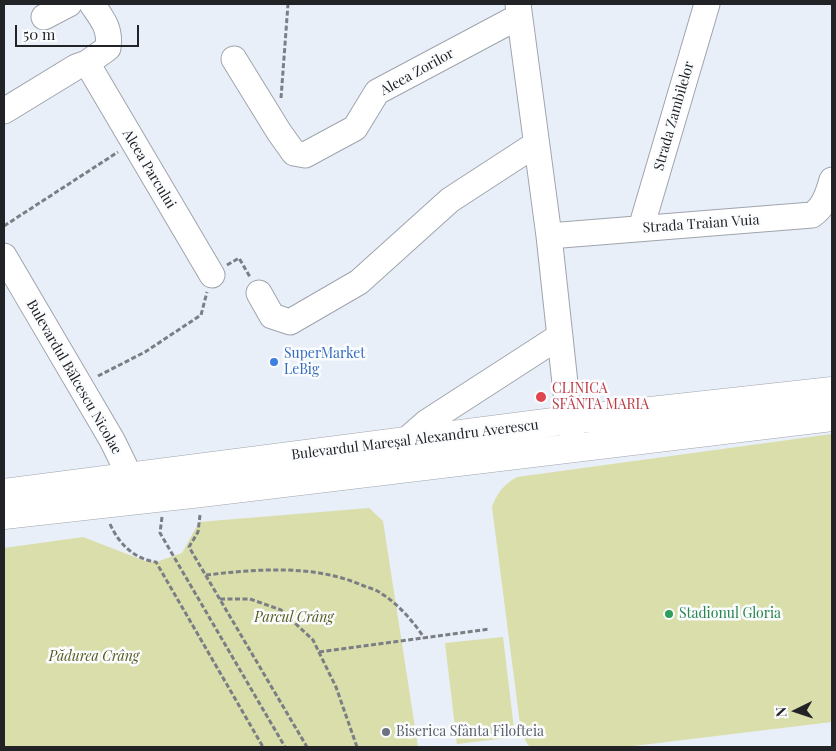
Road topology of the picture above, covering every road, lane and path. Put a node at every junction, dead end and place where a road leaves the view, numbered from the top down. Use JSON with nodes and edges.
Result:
{"nodes":[{"id":1,"x":69,"y":4,"type":"edge"},
{"id":2,"x":92,"y":4,"type":"edge"},
{"id":3,"x":288,"y":4,"type":"edge"},
{"id":4,"x":707,"y":4,"type":"edge"},
{"id":5,"x":518,"y":10,"type":"edge"},
{"id":6,"x":44,"y":17,"type":"dead end"},
{"id":7,"x":234,"y":59,"type":"dead end"},
{"id":8,"x":87,"y":63,"type":"junction"},
{"id":9,"x":4,"y":111,"type":"edge"},
{"id":10,"x":279,"y":132,"type":"junction"},
{"id":11,"x":134,"y":143,"type":"junction"},
{"id":12,"x":536,"y":144,"type":"junction"},
{"id":13,"x":831,"y":187,"type":"edge"},
{"id":14,"x":4,"y":226,"type":"edge"},
{"id":15,"x":641,"y":228,"type":"junction"},
{"id":16,"x":549,"y":236,"type":"junction"},
{"id":17,"x":4,"y":256,"type":"edge"},
{"id":18,"x":212,"y":275,"type":"junction"},
{"id":19,"x":259,"y":293,"type":"joint"},
{"id":20,"x":560,"y":336,"type":"junction"},
{"id":21,"x":80,"y":386,"type":"junction"},
{"id":22,"x":832,"y":391,"type":"edge"},
{"id":23,"x":832,"y":417,"type":"edge"},
{"id":24,"x":569,"y":420,"type":"junction"},
{"id":25,"x":403,"y":443,"type":"junction"},
{"id":26,"x":574,"y":447,"type":"junction"},
{"id":27,"x":136,"y":488,"type":"junction"},
{"id":28,"x":4,"y":493,"type":"edge"},
{"id":29,"x":201,"y":493,"type":"junction"},
{"id":30,"x":90,"y":494,"type":"junction"},
{"id":31,"x":4,"y":515,"type":"edge"},
{"id":32,"x":160,"y":533,"type":"dead end"},
{"id":33,"x":206,"y":576,"type":"junction"},
{"id":34,"x":220,"y":599,"type":"junction"},
{"id":35,"x":490,"y":629,"type":"dead end"},
{"id":36,"x":424,"y":638,"type":"junction"},
{"id":37,"x":320,"y":652,"type":"junction"},
{"id":38,"x":263,"y":747,"type":"edge"},
{"id":39,"x":285,"y":747,"type":"edge"},
{"id":40,"x":307,"y":747,"type":"edge"},
{"id":41,"x":356,"y":747,"type":"edge"}],
"edges":[{"from":1,"to":6,"type":"street"},
{"from":2,"to":8,"type":"street"},
{"from":3,"to":10,"type":"path"},
{"from":4,"to":15,"type":"street","name":"Strada Zambilelor"},
{"from":5,"to":10,"type":"street","name":"Aleea Zorilor"},
{"from":5,"to":12,"type":"street"},
{"from":7,"to":10,"type":"street","name":"Aleea Zorilor"},
{"from":8,"to":9,"type":"street"},
{"from":8,"to":11,"type":"street","name":"Aleea Parcului"},
{"from":11,"to":14,"type":"path"},
{"from":11,"to":18,"type":"street","name":"Aleea Parcului"},
{"from":12,"to":16,"type":"street"},
{"from":12,"to":19,"type":"street"},
{"from":13,"to":15,"type":"street","name":"Strada Traian Vuia"},
{"from":15,"to":16,"type":"street","name":"Strada Traian Vuia"},
{"from":16,"to":20,"type":"street"},
{"from":17,"to":21,"type":"street","name":"Bulevardul Bălcescu Nicolae"},
{"from":18,"to":19,"type":"path"},
{"from":18,"to":21,"type":"path"},
{"from":20,"to":24,"type":"street"},
{"from":20,"to":25,"type":"street"},
{"from":21,"to":27,"type":"street","name":"Bulevardul Bălcescu Nicolae"},
{"from":22,"to":24,"type":"main road","name":"Bulevardul Mareșal Alexandru Averescu"},
{"from":23,"to":26,"type":"main road","name":"Bulevardul Mareșal Alexandru Averescu"},
{"from":24,"to":25,"type":"main road","name":"Bulevardul Mareșal Alexandru Averescu"},
{"from":24,"to":26,"type":"street"},
{"from":25,"to":27,"type":"main road","name":"Bulevardul Mareșal Alexandru Averescu"},
{"from":26,"to":29,"type":"main road","name":"Bulevardul Mareșal Alexandru Averescu"},
{"from":27,"to":29,"type":"main road","name":"Bulevardul Mareșal Alexandru Averescu"},
{"from":27,"to":30,"type":"main road","name":"Bulevardul Mareșal Alexandru Averescu"},
{"from":28,"to":30,"type":"main road"},
{"from":29,"to":33,"type":"path"},
{"from":30,"to":31,"type":"main road"},
{"from":30,"to":38,"type":"path"},
{"from":32,"to":39,"type":"path"},
{"from":33,"to":34,"type":"path"},
{"from":33,"to":36,"type":"path"},
{"from":34,"to":37,"type":"path"},
{"from":34,"to":40,"type":"path"},
{"from":35,"to":36,"type":"path"},
{"from":36,"to":37,"type":"path"},
{"from":37,"to":41,"type":"path"}]}
